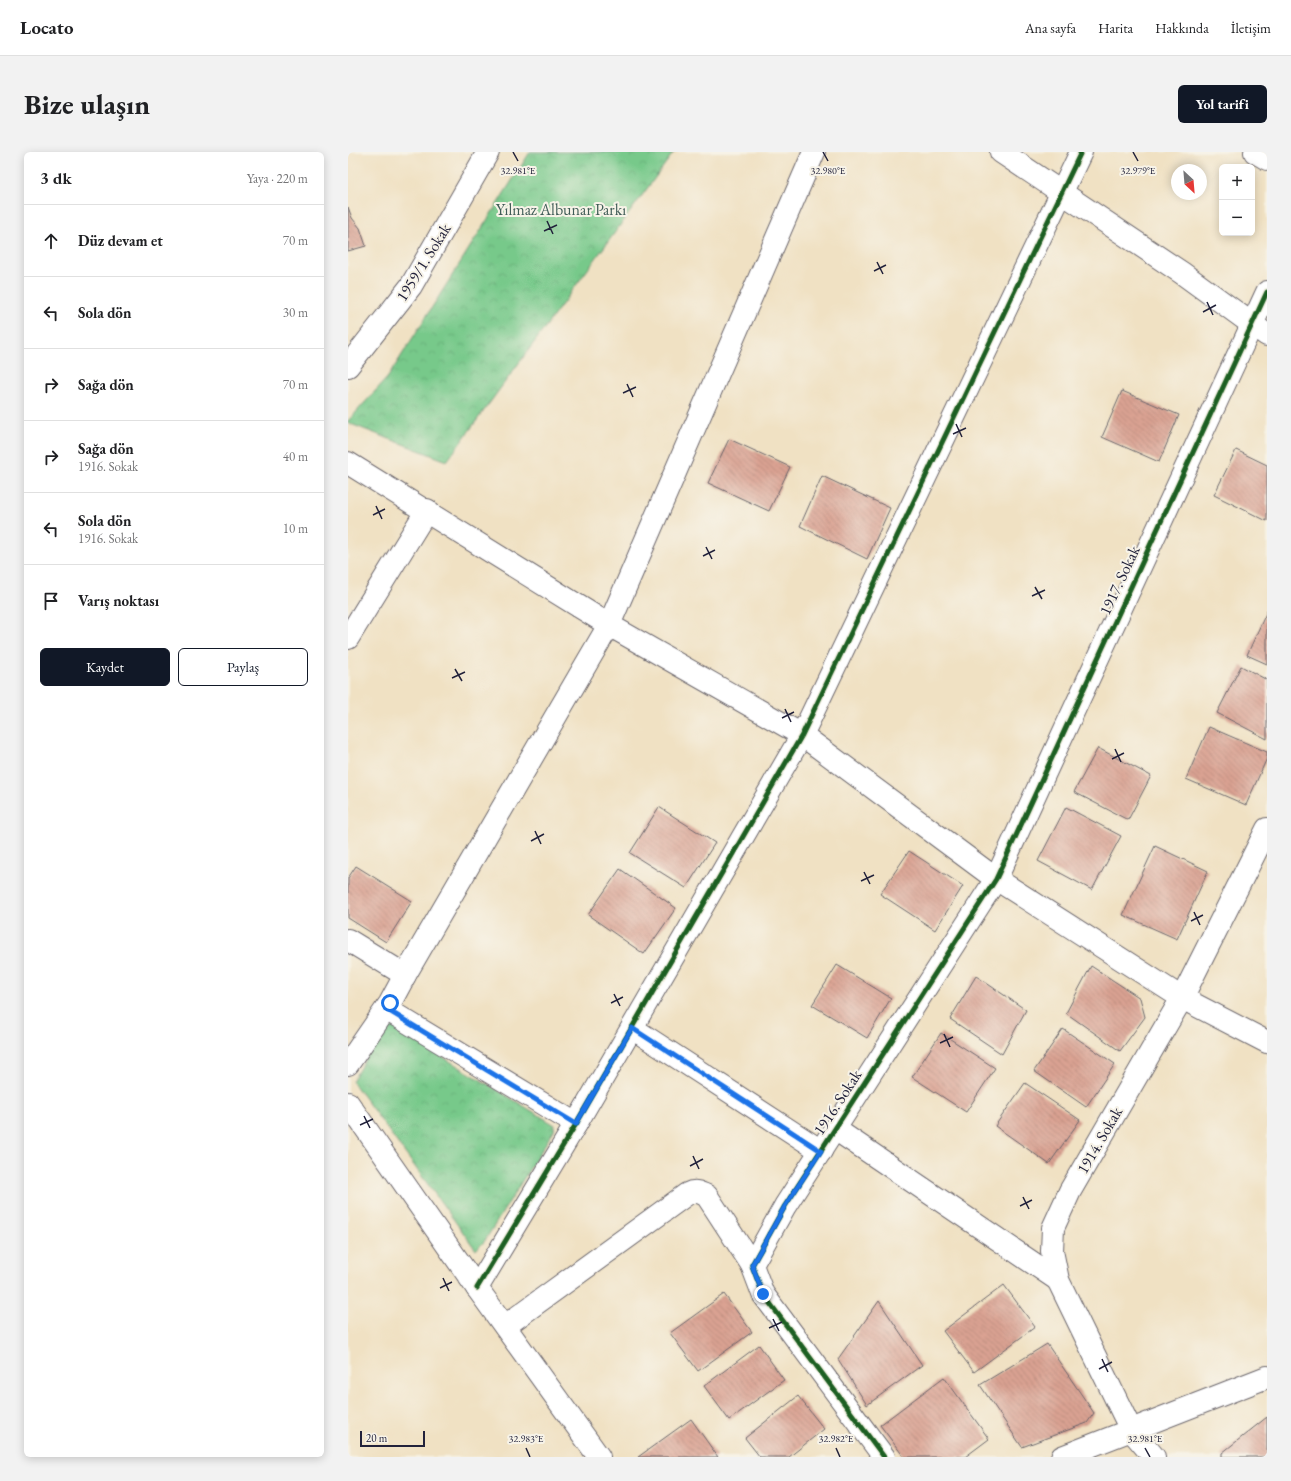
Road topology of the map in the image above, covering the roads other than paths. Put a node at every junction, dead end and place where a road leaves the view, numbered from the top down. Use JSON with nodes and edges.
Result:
{"nodes":[{"id":1,"x":814,"y":152,"type":"edge"},
{"id":2,"x":1001,"y":152,"type":"edge"},
{"id":3,"x":1081,"y":152,"type":"edge"},
{"id":4,"x":1255,"y":152,"type":"edge"},
{"id":5,"x":480,"y":153,"type":"edge"},
{"id":6,"x":1267,"y":159,"type":"edge"},
{"id":7,"x":1061,"y":193,"type":"junction"},
{"id":8,"x":1267,"y":292,"type":"edge"},
{"id":9,"x":1259,"y":329,"type":"edge"},
{"id":10,"x":348,"y":366,"type":"edge"},
{"id":11,"x":348,"y":463,"type":"edge"},
{"id":12,"x":427,"y":510,"type":"junction"},
{"id":13,"x":609,"y":625,"type":"junction"},
{"id":14,"x":348,"y":638,"type":"edge"},
{"id":15,"x":802,"y":735,"type":"junction"},
{"id":16,"x":1267,"y":829,"type":"edge"},
{"id":17,"x":996,"y":879,"type":"junction"},
{"id":18,"x":348,"y":940,"type":"edge"},
{"id":19,"x":405,"y":975,"type":"junction"},
{"id":20,"x":1182,"y":998,"type":"junction"},
{"id":21,"x":386,"y":1009,"type":"junction"},
{"id":22,"x":632,"y":1028,"type":"junction"},
{"id":23,"x":1267,"y":1042,"type":"edge"},
{"id":24,"x":348,"y":1064,"type":"edge"},
{"id":25,"x":349,"y":1107,"type":"edge"},
{"id":26,"x":576,"y":1124,"type":"junction"},
{"id":27,"x":835,"y":1129,"type":"junction"},
{"id":28,"x":821,"y":1151,"type":"junction"},
{"id":29,"x":752,"y":1265,"type":"junction"},
{"id":30,"x":1058,"y":1280,"type":"junction"},
{"id":31,"x":478,"y":1288,"type":"junction"},
{"id":32,"x":505,"y":1326,"type":"junction"},
{"id":33,"x":1267,"y":1377,"type":"edge"},
{"id":34,"x":1131,"y":1430,"type":"junction"},
{"id":35,"x":599,"y":1457,"type":"edge"},
{"id":36,"x":884,"y":1457,"type":"edge"},
{"id":37,"x":1062,"y":1457,"type":"edge"},
{"id":38,"x":1154,"y":1457,"type":"edge"}],
"edges":[{"from":1,"to":13,"type":"street"},
{"from":2,"to":7,"type":"street"},
{"from":3,"to":7,"type":"street"},
{"from":4,"to":6,"type":"street"},
{"from":5,"to":10,"type":"street","name":"1959/1. Sokak"},
{"from":7,"to":9,"type":"street"},
{"from":7,"to":15,"type":"street"},
{"from":8,"to":9,"type":"street","name":"1917. Sokak"},
{"from":9,"to":17,"type":"street","name":"1917. Sokak"},
{"from":11,"to":12,"type":"street"},
{"from":12,"to":13,"type":"street"},
{"from":12,"to":14,"type":"street"},
{"from":13,"to":15,"type":"street"},
{"from":13,"to":19,"type":"street"},
{"from":15,"to":17,"type":"street"},
{"from":15,"to":22,"type":"street"},
{"from":16,"to":20,"type":"street","name":"1914. Sokak"},
{"from":17,"to":20,"type":"street"},
{"from":17,"to":27,"type":"street","name":"1916. Sokak"},
{"from":18,"to":19,"type":"street"},
{"from":19,"to":21,"type":"street"},
{"from":20,"to":23,"type":"street"},
{"from":20,"to":30,"type":"street","name":"1914. Sokak"},
{"from":21,"to":24,"type":"street"},
{"from":21,"to":26,"type":"street"},
{"from":22,"to":26,"type":"street"},
{"from":22,"to":28,"type":"street"},
{"from":25,"to":31,"type":"street"},
{"from":26,"to":31,"type":"street"},
{"from":27,"to":28,"type":"street","name":"1916. Sokak"},
{"from":27,"to":30,"type":"street"},
{"from":28,"to":29,"type":"street","name":"1916. Sokak"},
{"from":29,"to":32,"type":"street"},
{"from":29,"to":36,"type":"street"},
{"from":30,"to":34,"type":"street","name":"1914. Sokak"},
{"from":31,"to":32,"type":"street"},
{"from":32,"to":35,"type":"street"},
{"from":33,"to":34,"type":"street"},
{"from":34,"to":37,"type":"street"},
{"from":34,"to":38,"type":"street","name":"1914. Sokak"}]}
